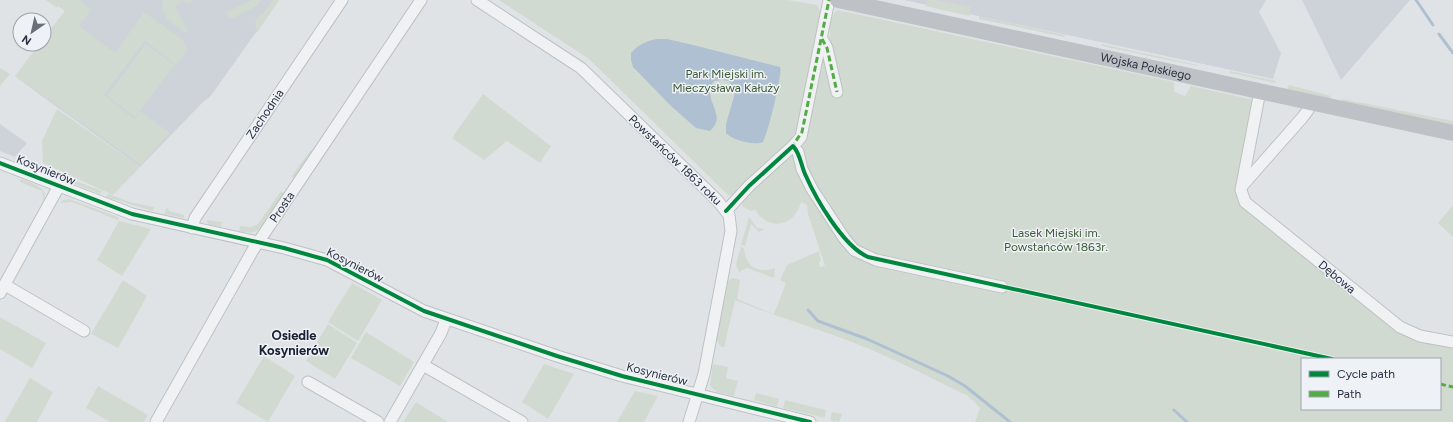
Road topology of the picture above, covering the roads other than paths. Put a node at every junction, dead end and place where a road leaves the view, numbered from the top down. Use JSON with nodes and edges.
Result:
{"nodes":[{"id":1,"x":342,"y":0,"type":"edge"},
{"id":2,"x":421,"y":0,"type":"edge"},
{"id":3,"x":477,"y":0,"type":"edge"},
{"id":4,"x":829,"y":0,"type":"edge"},
{"id":5,"x":838,"y":0,"type":"edge"},
{"id":6,"x":822,"y":39,"type":"junction"},
{"id":7,"x":1260,"y":91,"type":"junction"},
{"id":8,"x":837,"y":92,"type":"dead end"},
{"id":9,"x":1310,"y":102,"type":"junction"},
{"id":10,"x":1453,"y":133,"type":"edge"},
{"id":11,"x":793,"y":146,"type":"junction"},
{"id":12,"x":0,"y":163,"type":"edge"},
{"id":13,"x":59,"y":186,"type":"junction"},
{"id":14,"x":1242,"y":186,"type":"junction"},
{"id":15,"x":726,"y":211,"type":"junction"},
{"id":16,"x":192,"y":228,"type":"junction"},
{"id":17,"x":258,"y":243,"type":"junction"},
{"id":18,"x":1002,"y":288,"type":"dead end"},
{"id":19,"x":2,"y":289,"type":"edge"},
{"id":20,"x":446,"y":320,"type":"junction"},
{"id":21,"x":84,"y":331,"type":"dead end"},
{"id":22,"x":1453,"y":342,"type":"edge"},
{"id":23,"x":423,"y":365,"type":"junction"},
{"id":24,"x":308,"y":382,"type":"dead end"},
{"id":25,"x":698,"y":395,"type":"junction"},
{"id":26,"x":156,"y":422,"type":"edge"},
{"id":27,"x":378,"y":422,"type":"edge"},
{"id":28,"x":390,"y":422,"type":"edge"},
{"id":29,"x":522,"y":422,"type":"edge"},
{"id":30,"x":689,"y":422,"type":"edge"},
{"id":31,"x":810,"y":422,"type":"edge"}],
"edges":[{"from":1,"to":16,"type":"street","name":"Zachodnia"},
{"from":2,"to":17,"type":"street","name":"Prosta"},
{"from":3,"to":15,"type":"street","name":"Powstańców 1863 roku"},
{"from":4,"to":6,"type":"street"},
{"from":5,"to":7,"type":"street","name":"Wojska Polskiego"},
{"from":6,"to":8,"type":"street"},
{"from":6,"to":11,"type":"street"},
{"from":7,"to":9,"type":"street","name":"Wojska Polskiego"},
{"from":7,"to":14,"type":"street","name":"Dębowa"},
{"from":9,"to":10,"type":"street","name":"Wojska Polskiego"},
{"from":9,"to":14,"type":"street"},
{"from":11,"to":15,"type":"street"},
{"from":11,"to":18,"type":"street"},
{"from":12,"to":13,"type":"street","name":"Kosynierów"},
{"from":13,"to":16,"type":"street","name":"Kosynierów"},
{"from":13,"to":19,"type":"street"},
{"from":14,"to":22,"type":"street","name":"Dębowa"},
{"from":15,"to":25,"type":"street","name":"Powstańców 1863 roku"},
{"from":16,"to":17,"type":"street","name":"Kosynierów"},
{"from":17,"to":20,"type":"street","name":"Kosynierów"},
{"from":17,"to":26,"type":"street","name":"Prosta"},
{"from":19,"to":21,"type":"street"},
{"from":20,"to":23,"type":"street"},
{"from":20,"to":25,"type":"street","name":"Kosynierów"},
{"from":23,"to":28,"type":"street"},
{"from":23,"to":29,"type":"street"},
{"from":24,"to":27,"type":"street"},
{"from":25,"to":30,"type":"street","name":"Powstańców 1863 roku"},
{"from":25,"to":31,"type":"street"}]}
